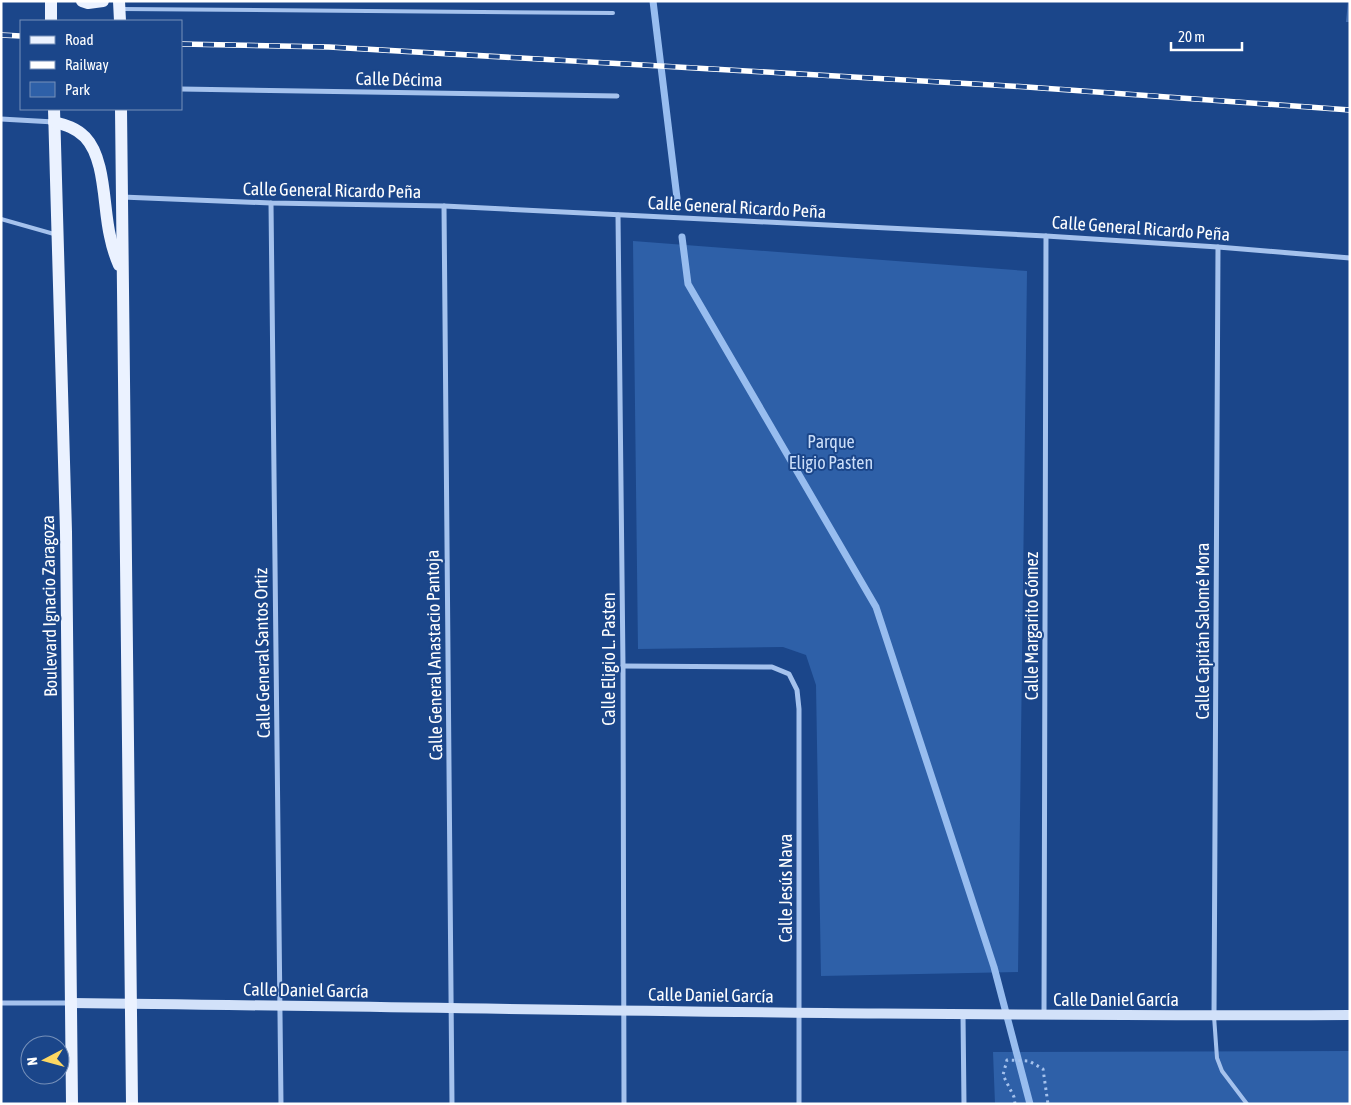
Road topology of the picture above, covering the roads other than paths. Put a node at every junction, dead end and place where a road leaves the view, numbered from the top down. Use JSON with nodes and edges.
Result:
{"nodes":[{"id":1,"x":51,"y":1,"type":"edge"},
{"id":2,"x":82,"y":1,"type":"edge"},
{"id":3,"x":103,"y":1,"type":"edge"},
{"id":4,"x":119,"y":11,"type":"edge"},
{"id":5,"x":613,"y":13,"type":"dead end"},
{"id":6,"x":51,"y":20,"type":"edge"},
{"id":7,"x":182,"y":89,"type":"edge"},
{"id":8,"x":617,"y":96,"type":"dead end"},
{"id":9,"x":121,"y":110,"type":"edge"},
{"id":10,"x":54,"y":115,"type":"edge"},
{"id":11,"x":1,"y":119,"type":"edge"},
{"id":12,"x":122,"y":197,"type":"junction"},
{"id":13,"x":271,"y":202,"type":"junction"},
{"id":14,"x":444,"y":206,"type":"junction"},
{"id":15,"x":618,"y":215,"type":"junction"},
{"id":16,"x":1,"y":219,"type":"edge"},
{"id":17,"x":57,"y":235,"type":"junction"},
{"id":18,"x":1046,"y":236,"type":"junction"},
{"id":19,"x":1218,"y":247,"type":"junction"},
{"id":20,"x":1350,"y":258,"type":"edge"},
{"id":21,"x":122,"y":272,"type":"junction"},
{"id":22,"x":622,"y":666,"type":"junction"},
{"id":23,"x":1,"y":1003,"type":"edge"},
{"id":24,"x":72,"y":1003,"type":"junction"},
{"id":25,"x":131,"y":1004,"type":"junction"},
{"id":26,"x":279,"y":1006,"type":"junction"},
{"id":27,"x":451,"y":1008,"type":"junction"},
{"id":28,"x":622,"y":1010,"type":"junction"},
{"id":29,"x":799,"y":1013,"type":"junction"},
{"id":30,"x":962,"y":1014,"type":"junction"},
{"id":31,"x":1044,"y":1015,"type":"junction"},
{"id":32,"x":1350,"y":1015,"type":"edge"},
{"id":33,"x":1214,"y":1016,"type":"junction"},
{"id":34,"x":72,"y":1104,"type":"edge"},
{"id":35,"x":132,"y":1104,"type":"edge"},
{"id":36,"x":281,"y":1104,"type":"edge"},
{"id":37,"x":452,"y":1104,"type":"edge"},
{"id":38,"x":624,"y":1104,"type":"edge"},
{"id":39,"x":799,"y":1104,"type":"edge"},
{"id":40,"x":964,"y":1104,"type":"edge"},
{"id":41,"x":1247,"y":1104,"type":"edge"}],
"edges":[{"from":1,"to":6,"type":"main road"},
{"from":2,"to":3,"type":"main road"},
{"from":4,"to":5,"type":"lane"},
{"from":7,"to":8,"type":"street","name":"Calle Décima"},
{"from":9,"to":12,"type":"main road"},
{"from":10,"to":11,"type":"street"},
{"from":10,"to":17,"type":"main road","name":"Boulevard Ignacio Zaragoza"},
{"from":10,"to":21,"type":"main road"},
{"from":12,"to":13,"type":"street","name":"Calle General Ricardo Peña"},
{"from":12,"to":21,"type":"main road"},
{"from":13,"to":14,"type":"street","name":"Calle General Ricardo Peña"},
{"from":13,"to":26,"type":"street","name":"Calle General Santos Ortiz"},
{"from":14,"to":15,"type":"street","name":"Calle General Ricardo Peña"},
{"from":14,"to":27,"type":"street","name":"Calle General Anastacio Pantoja"},
{"from":15,"to":18,"type":"street","name":"Calle General Ricardo Peña"},
{"from":15,"to":22,"type":"street","name":"Calle Eligio L. Pasten"},
{"from":16,"to":17,"type":"lane"},
{"from":17,"to":24,"type":"main road","name":"Boulevard Ignacio Zaragoza"},
{"from":18,"to":19,"type":"street","name":"Calle General Ricardo Peña"},
{"from":18,"to":31,"type":"street","name":"Calle Margarito Gómez"},
{"from":19,"to":20,"type":"street","name":"Calle General Ricardo Peña"},
{"from":19,"to":33,"type":"street","name":"Calle Capitán Salomé Mora"},
{"from":21,"to":25,"type":"main road"},
{"from":22,"to":28,"type":"street","name":"Calle Eligio L. Pasten"},
{"from":22,"to":29,"type":"street","name":"Calle Jesús Nava"},
{"from":23,"to":24,"type":"street"},
{"from":24,"to":25,"type":"main road","name":"Calle Daniel García"},
{"from":24,"to":34,"type":"main road","name":"Boulevard Ignacio Zaragoza"},
{"from":25,"to":26,"type":"main road","name":"Calle Daniel García"},
{"from":25,"to":35,"type":"main road"},
{"from":26,"to":27,"type":"main road","name":"Calle Daniel García"},
{"from":26,"to":36,"type":"street","name":"Calle General Santos Ortiz"},
{"from":27,"to":28,"type":"main road","name":"Calle Daniel García"},
{"from":27,"to":37,"type":"street","name":"Calle General Anastacio Pantoja"},
{"from":28,"to":29,"type":"main road","name":"Calle Daniel García"},
{"from":28,"to":38,"type":"street","name":"Calle Eligio L. Pasten"},
{"from":29,"to":30,"type":"main road","name":"Calle Daniel García"},
{"from":29,"to":39,"type":"street","name":"Calle Jesús Nava"},
{"from":30,"to":31,"type":"main road","name":"Calle Daniel García"},
{"from":30,"to":40,"type":"street"},
{"from":31,"to":33,"type":"main road","name":"Calle Daniel García"},
{"from":32,"to":33,"type":"main road","name":"Calle Daniel García"},
{"from":33,"to":41,"type":"lane"}]}
